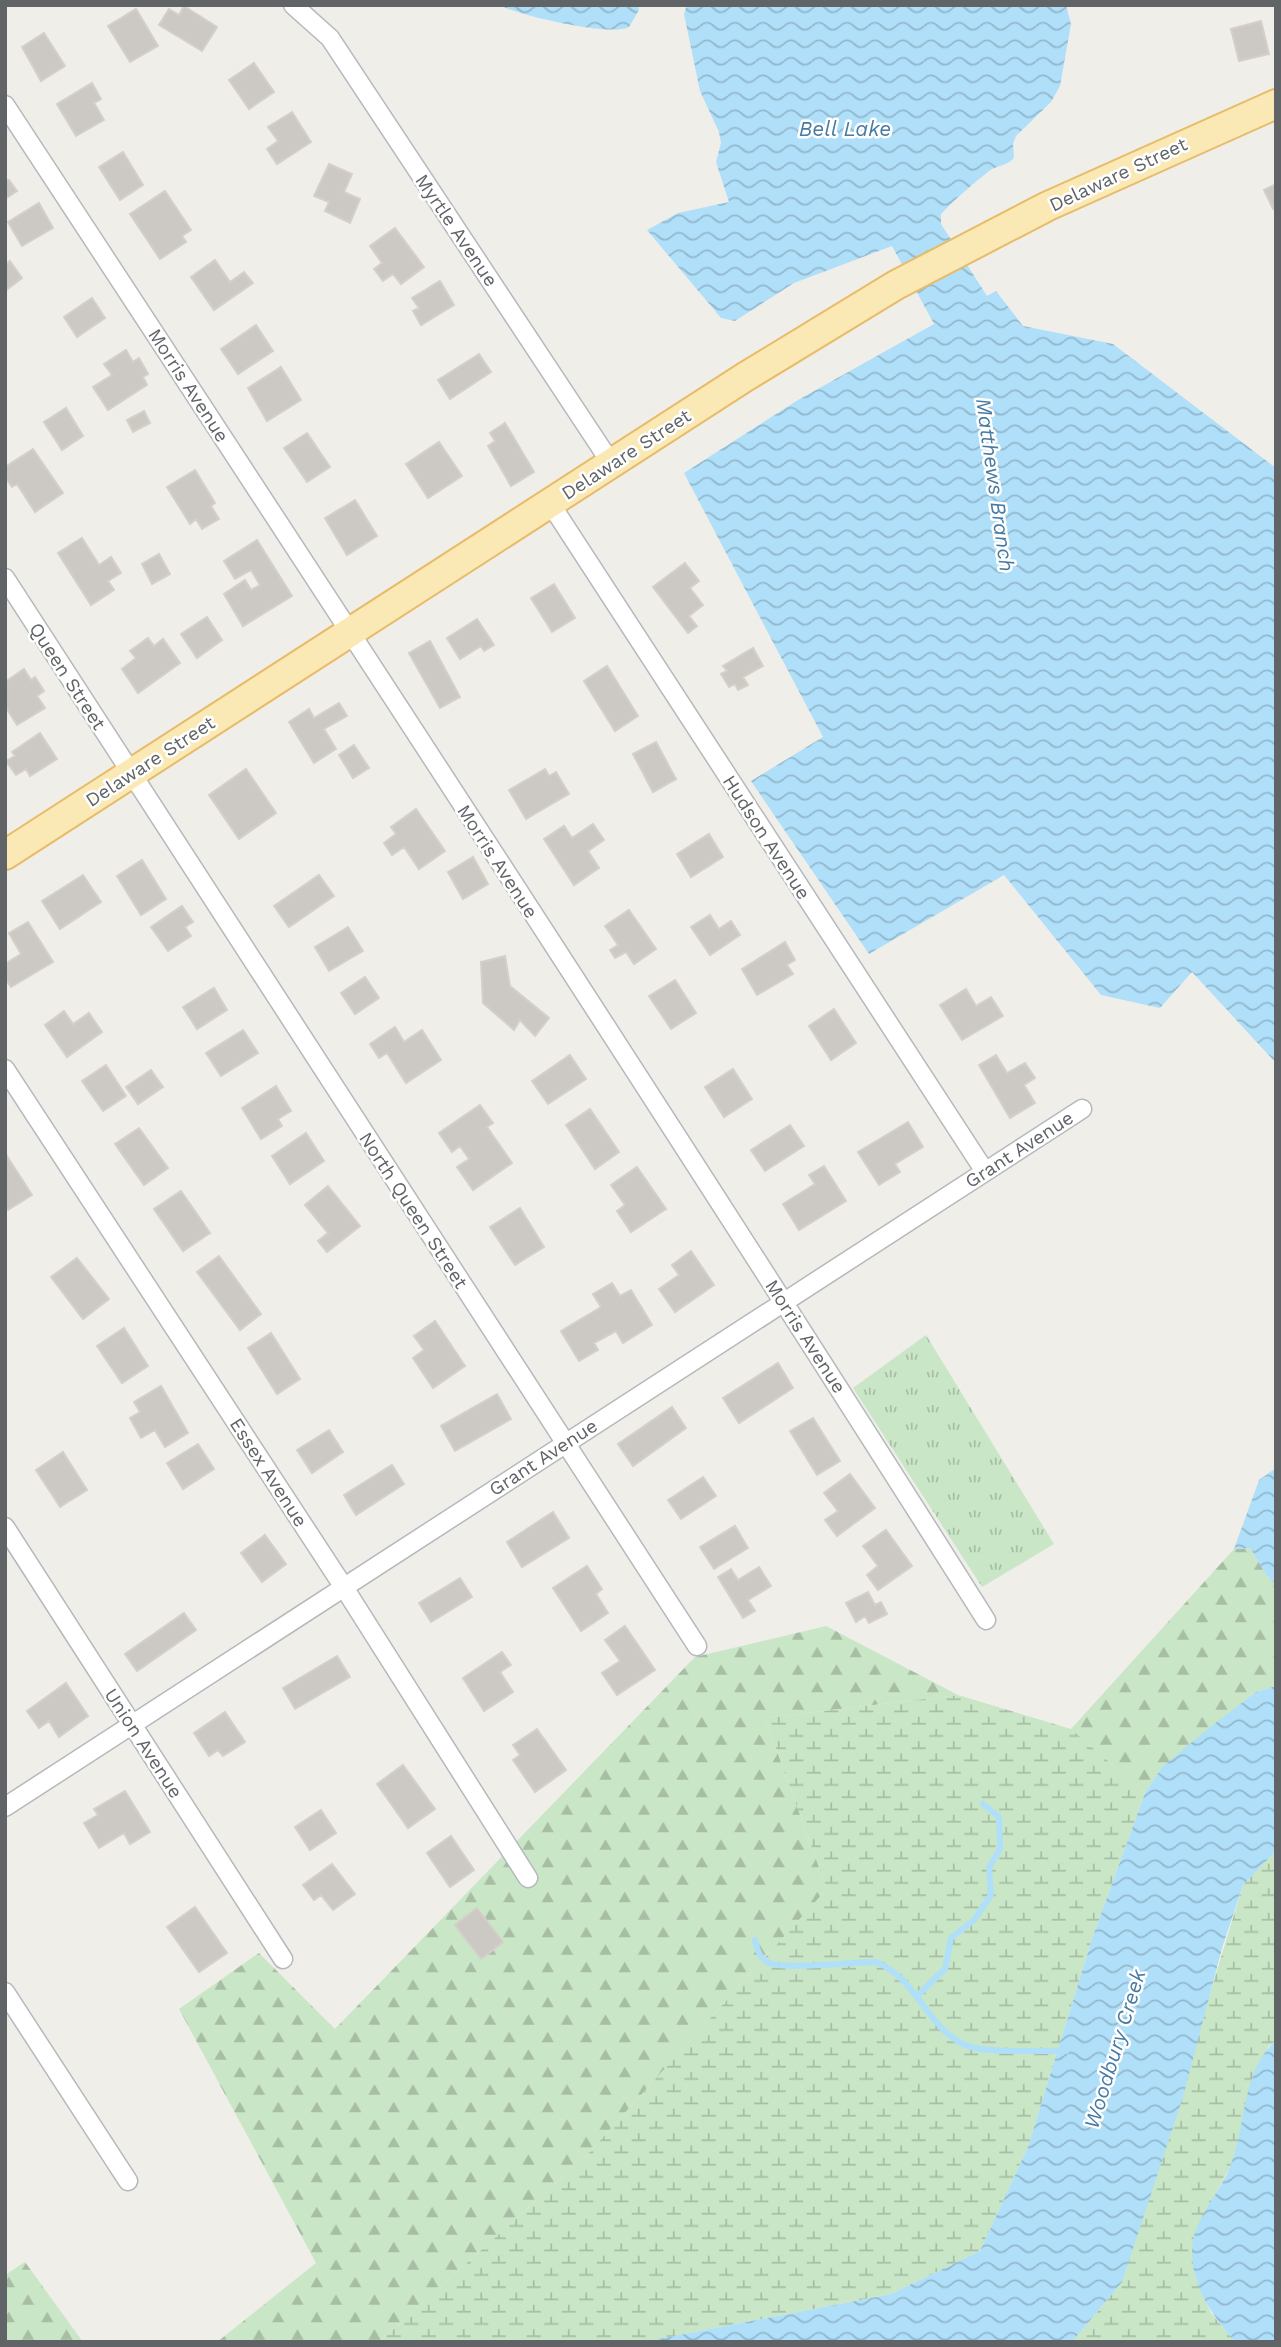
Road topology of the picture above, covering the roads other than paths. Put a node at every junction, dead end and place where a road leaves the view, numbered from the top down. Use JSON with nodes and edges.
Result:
{"nodes":[{"id":1,"x":293,"y":5,"type":"edge"},
{"id":2,"x":1276,"y":104,"type":"edge"},
{"id":3,"x":5,"y":105,"type":"edge"},
{"id":4,"x":611,"y":463,"type":"junction"},
{"id":5,"x":550,"y":503,"type":"junction"},
{"id":6,"x":5,"y":578,"type":"edge"},
{"id":7,"x":351,"y":631,"type":"junction"},
{"id":8,"x":132,"y":773,"type":"junction"},
{"id":9,"x":5,"y":855,"type":"edge"},
{"id":10,"x":5,"y":1069,"type":"edge"},
{"id":11,"x":1082,"y":1109,"type":"dead end"},
{"id":12,"x":984,"y":1170,"type":"junction"},
{"id":13,"x":785,"y":1301,"type":"junction"},
{"id":14,"x":564,"y":1443,"type":"junction"},
{"id":15,"x":5,"y":1527,"type":"edge"},
{"id":16,"x":345,"y":1589,"type":"junction"},
{"id":17,"x":986,"y":1620,"type":"dead end"},
{"id":18,"x":697,"y":1646,"type":"dead end"},
{"id":19,"x":133,"y":1726,"type":"junction"},
{"id":20,"x":5,"y":1807,"type":"edge"},
{"id":21,"x":528,"y":1878,"type":"dead end"},
{"id":22,"x":284,"y":1959,"type":"dead end"},
{"id":23,"x":5,"y":1992,"type":"edge"},
{"id":24,"x":128,"y":2181,"type":"dead end"}],
"edges":[{"from":1,"to":4,"type":"street","name":"Myrtle Avenue"},
{"from":2,"to":4,"type":"main road","name":"Delaware Street"},
{"from":3,"to":7,"type":"street","name":"Morris Avenue"},
{"from":4,"to":5,"type":"main road","name":"Delaware Street"},
{"from":5,"to":7,"type":"main road","name":"Delaware Street"},
{"from":5,"to":12,"type":"street","name":"Hudson Avenue"},
{"from":6,"to":8,"type":"street","name":"Queen Street"},
{"from":7,"to":8,"type":"main road","name":"Delaware Street"},
{"from":7,"to":13,"type":"street","name":"Morris Avenue"},
{"from":8,"to":9,"type":"main road","name":"Delaware Street"},
{"from":8,"to":14,"type":"street","name":"North Queen Street"},
{"from":10,"to":16,"type":"street","name":"Essex Avenue"},
{"from":11,"to":12,"type":"street","name":"Grant Avenue"},
{"from":12,"to":13,"type":"street","name":"Grant Avenue"},
{"from":13,"to":14,"type":"street","name":"Grant Avenue"},
{"from":13,"to":17,"type":"street","name":"Morris Avenue"},
{"from":14,"to":16,"type":"street","name":"Grant Avenue"},
{"from":14,"to":18,"type":"street","name":"North Queen Street"},
{"from":15,"to":19,"type":"street","name":"Union Avenue"},
{"from":16,"to":19,"type":"street","name":"Grant Avenue"},
{"from":16,"to":21,"type":"street","name":"Essex Avenue"},
{"from":19,"to":20,"type":"street","name":"Grant Avenue"},
{"from":19,"to":22,"type":"street","name":"Union Avenue"},
{"from":23,"to":24,"type":"street"}]}
